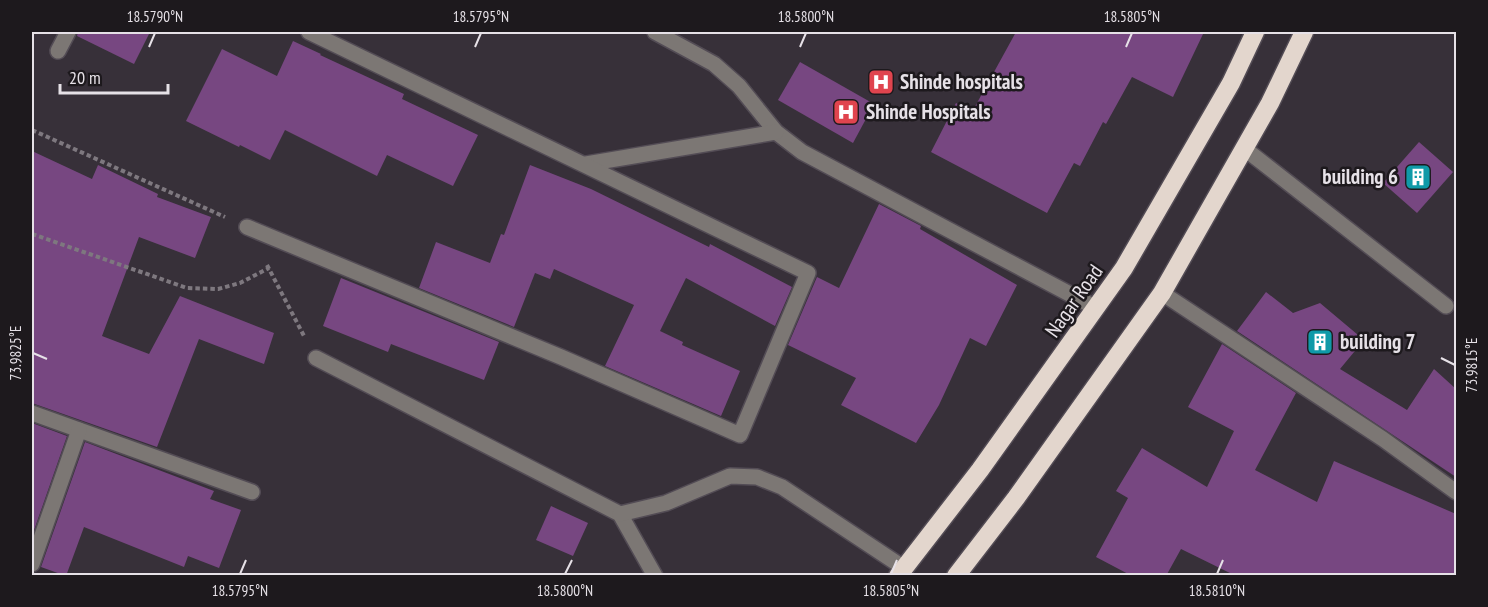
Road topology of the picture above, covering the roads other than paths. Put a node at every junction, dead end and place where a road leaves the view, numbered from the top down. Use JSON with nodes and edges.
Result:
{"nodes":[{"id":1,"x":68,"y":32,"type":"edge"},
{"id":2,"x":655,"y":32,"type":"edge"},
{"id":3,"x":1255,"y":32,"type":"edge"},
{"id":4,"x":1305,"y":32,"type":"edge"},
{"id":5,"x":314,"y":33,"type":"edge"},
{"id":6,"x":58,"y":51,"type":"dead end"},
{"id":7,"x":776,"y":132,"type":"junction"},
{"id":8,"x":1245,"y":149,"type":"junction"},
{"id":9,"x":586,"y":165,"type":"junction"},
{"id":10,"x":247,"y":227,"type":"road end"},
{"id":11,"x":1162,"y":293,"type":"junction"},
{"id":12,"x":1446,"y":306,"type":"dead end"},
{"id":13,"x":1096,"y":308,"type":"junction"},
{"id":14,"x":316,"y":358,"type":"road end"},
{"id":15,"x":32,"y":413,"type":"edge"},
{"id":16,"x":79,"y":430,"type":"junction"},
{"id":17,"x":252,"y":492,"type":"dead end"},
{"id":18,"x":1456,"y":492,"type":"edge"},
{"id":19,"x":620,"y":514,"type":"junction"},
{"id":20,"x":32,"y":564,"type":"edge"},
{"id":21,"x":901,"y":572,"type":"edge"},
{"id":22,"x":655,"y":576,"type":"edge"},
{"id":23,"x":956,"y":576,"type":"edge"}],
"edges":[{"from":1,"to":6,"type":"street"},
{"from":2,"to":7,"type":"street"},
{"from":3,"to":13,"type":"highway","name":"Nagar Road"},
{"from":4,"to":8,"type":"highway"},
{"from":5,"to":9,"type":"street"},
{"from":7,"to":9,"type":"street"},
{"from":7,"to":13,"type":"street"},
{"from":8,"to":11,"type":"highway"},
{"from":8,"to":12,"type":"street"},
{"from":9,"to":10,"type":"street"},
{"from":11,"to":18,"type":"street"},
{"from":11,"to":23,"type":"highway"},
{"from":13,"to":21,"type":"highway","name":"Nagar Road"},
{"from":14,"to":19,"type":"street"},
{"from":15,"to":16,"type":"street"},
{"from":16,"to":17,"type":"street"},
{"from":16,"to":20,"type":"street"},
{"from":19,"to":21,"type":"street"},
{"from":19,"to":22,"type":"street"}]}
